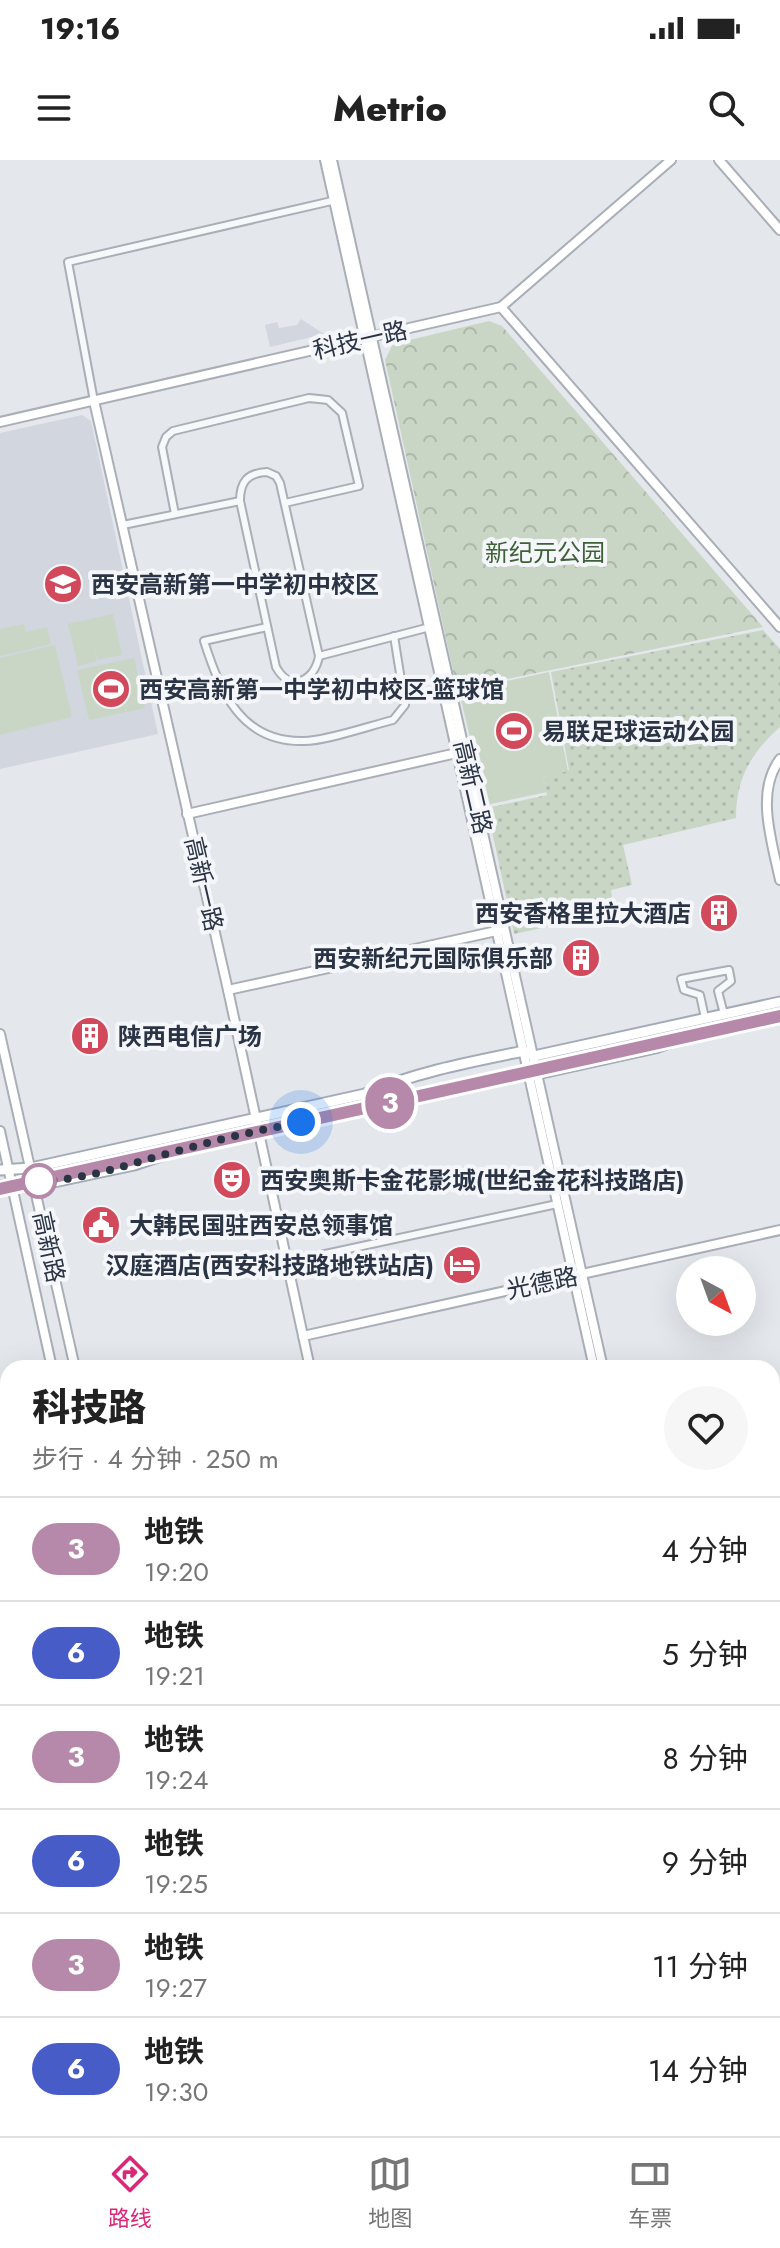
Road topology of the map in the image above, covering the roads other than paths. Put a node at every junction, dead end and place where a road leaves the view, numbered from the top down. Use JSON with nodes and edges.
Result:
{"nodes":[{"id":1,"x":325,"y":160,"type":"edge"},
{"id":2,"x":332,"y":160,"type":"edge"},
{"id":3,"x":671,"y":160,"type":"edge"},
{"id":4,"x":719,"y":160,"type":"edge"},
{"id":5,"x":337,"y":200,"type":"junction"},
{"id":6,"x":780,"y":230,"type":"edge"},
{"id":7,"x":501,"y":307,"type":"junction"},
{"id":8,"x":369,"y":339,"type":"junction"},
{"id":9,"x":94,"y":401,"type":"junction"},
{"id":10,"x":0,"y":422,"type":"edge"},
{"id":11,"x":240,"y":501,"type":"junction"},
{"id":12,"x":285,"y":503,"type":"junction"},
{"id":13,"x":175,"y":514,"type":"junction"},
{"id":14,"x":123,"y":525,"type":"junction"},
{"id":15,"x":267,"y":627,"type":"junction"},
{"id":16,"x":430,"y":627,"type":"junction"},
{"id":17,"x":780,"y":627,"type":"edge"},
{"id":18,"x":394,"y":636,"type":"junction"},
{"id":19,"x":319,"y":656,"type":"junction"},
{"id":20,"x":462,"y":752,"type":"junction"},
{"id":21,"x":780,"y":759,"type":"edge"},
{"id":22,"x":187,"y":814,"type":"junction"},
{"id":23,"x":780,"y":880,"type":"edge"},
{"id":24,"x":502,"y":930,"type":"junction"},
{"id":25,"x":228,"y":990,"type":"junction"},
{"id":26,"x":780,"y":1002,"type":"edge"},
{"id":27,"x":780,"y":1013,"type":"edge"},
{"id":28,"x":724,"y":1014,"type":"junction"},
{"id":29,"x":705,"y":1018,"type":"junction"},
{"id":30,"x":0,"y":1034,"type":"edge"},
{"id":31,"x":529,"y":1054,"type":"junction"},
{"id":32,"x":533,"y":1073,"type":"junction"},
{"id":33,"x":256,"y":1119,"type":"junction"},
{"id":34,"x":0,"y":1131,"type":"edge"},
{"id":35,"x":259,"y":1131,"type":"junction"},
{"id":36,"x":31,"y":1168,"type":"junction"},
{"id":37,"x":4,"y":1169,"type":"edge"},
{"id":38,"x":12,"y":1184,"type":"junction"},
{"id":39,"x":0,"y":1186,"type":"edge"},
{"id":40,"x":35,"y":1186,"type":"junction"},
{"id":41,"x":557,"y":1204,"type":"junction"},
{"id":42,"x":780,"y":1230,"type":"edge"},
{"id":43,"x":288,"y":1262,"type":"junction"},
{"id":44,"x":577,"y":1275,"type":"junction"},
{"id":45,"x":303,"y":1336,"type":"junction"},
{"id":46,"x":50,"y":1360,"type":"edge"},
{"id":47,"x":73,"y":1360,"type":"edge"},
{"id":48,"x":308,"y":1360,"type":"edge"},
{"id":49,"x":593,"y":1360,"type":"edge"},
{"id":50,"x":601,"y":1360,"type":"edge"},
{"id":51,"x":756,"y":2136,"type":"edge"},
{"id":52,"x":763,"y":2136,"type":"edge"}],
"edges":[{"from":1,"to":5,"type":"street","name":"高新二路"},
{"from":2,"to":5,"type":"street","name":"高新二路"},
{"from":3,"to":7,"type":"street","name":"科技一路"},
{"from":4,"to":6,"type":"street"},
{"from":5,"to":8,"type":"street","name":"高新二路"},
{"from":5,"to":9,"type":"street"},
{"from":7,"to":8,"type":"street","name":"科技一路"},
{"from":7,"to":17,"type":"street"},
{"from":8,"to":9,"type":"street","name":"科技一路"},
{"from":8,"to":16,"type":"street","name":"高新二路"},
{"from":8,"to":20,"type":"street","name":"高新二路"},
{"from":9,"to":10,"type":"street","name":"科技一路"},
{"from":9,"to":14,"type":"street","name":"高新一路"},
{"from":11,"to":12,"type":"street"},
{"from":11,"to":13,"type":"street"},
{"from":11,"to":15,"type":"street"},
{"from":12,"to":13,"type":"street"},
{"from":12,"to":19,"type":"street"},
{"from":13,"to":14,"type":"street"},
{"from":14,"to":22,"type":"street","name":"高新一路"},
{"from":15,"to":18,"type":"street"},
{"from":15,"to":19,"type":"street"},
{"from":16,"to":18,"type":"street"},
{"from":16,"to":20,"type":"street","name":"高新二路"},
{"from":18,"to":19,"type":"street"},
{"from":20,"to":22,"type":"street"},
{"from":20,"to":24,"type":"street","name":"高新二路"},
{"from":21,"to":23,"type":"street"},
{"from":22,"to":25,"type":"street","name":"高新一路"},
{"from":24,"to":25,"type":"street"},
{"from":24,"to":31,"type":"street","name":"高新二路"},
{"from":25,"to":33,"type":"street","name":"高新一路"},
{"from":26,"to":28,"type":"main road"},
{"from":27,"to":32,"type":"main road"},
{"from":28,"to":29,"type":"main road"},
{"from":28,"to":29,"type":"street"},
{"from":29,"to":31,"type":"main road"},
{"from":30,"to":36,"type":"street","name":"高新路"},
{"from":31,"to":32,"type":"street","name":"高新二路"},
{"from":31,"to":33,"type":"main road"},
{"from":32,"to":35,"type":"main road"},
{"from":32,"to":41,"type":"street","name":"高新二路"},
{"from":32,"to":44,"type":"street","name":"高新二路"},
{"from":33,"to":35,"type":"street","name":"高新一路"},
{"from":33,"to":36,"type":"main road"},
{"from":34,"to":37,"type":"street","name":"高新路"},
{"from":35,"to":40,"type":"main road"},
{"from":35,"to":43,"type":"street","name":"高新一路"},
{"from":36,"to":37,"type":"main road"},
{"from":36,"to":40,"type":"street","name":"高新路"},
{"from":37,"to":38,"type":"street","name":"高新路"},
{"from":38,"to":39,"type":"main road"},
{"from":38,"to":40,"type":"main road"},
{"from":38,"to":46,"type":"street","name":"高新路"},
{"from":40,"to":47,"type":"street","name":"高新路"},
{"from":41,"to":43,"type":"street"},
{"from":41,"to":44,"type":"street","name":"高新二路"},
{"from":42,"to":44,"type":"street","name":"光德路"},
{"from":43,"to":45,"type":"street","name":"高新一路"},
{"from":44,"to":45,"type":"street","name":"光德路"},
{"from":44,"to":49,"type":"street","name":"高新二路"},
{"from":44,"to":50,"type":"street","name":"高新二路"},
{"from":45,"to":48,"type":"street","name":"高新一路"},
{"from":51,"to":52,"type":"highway"}]}
